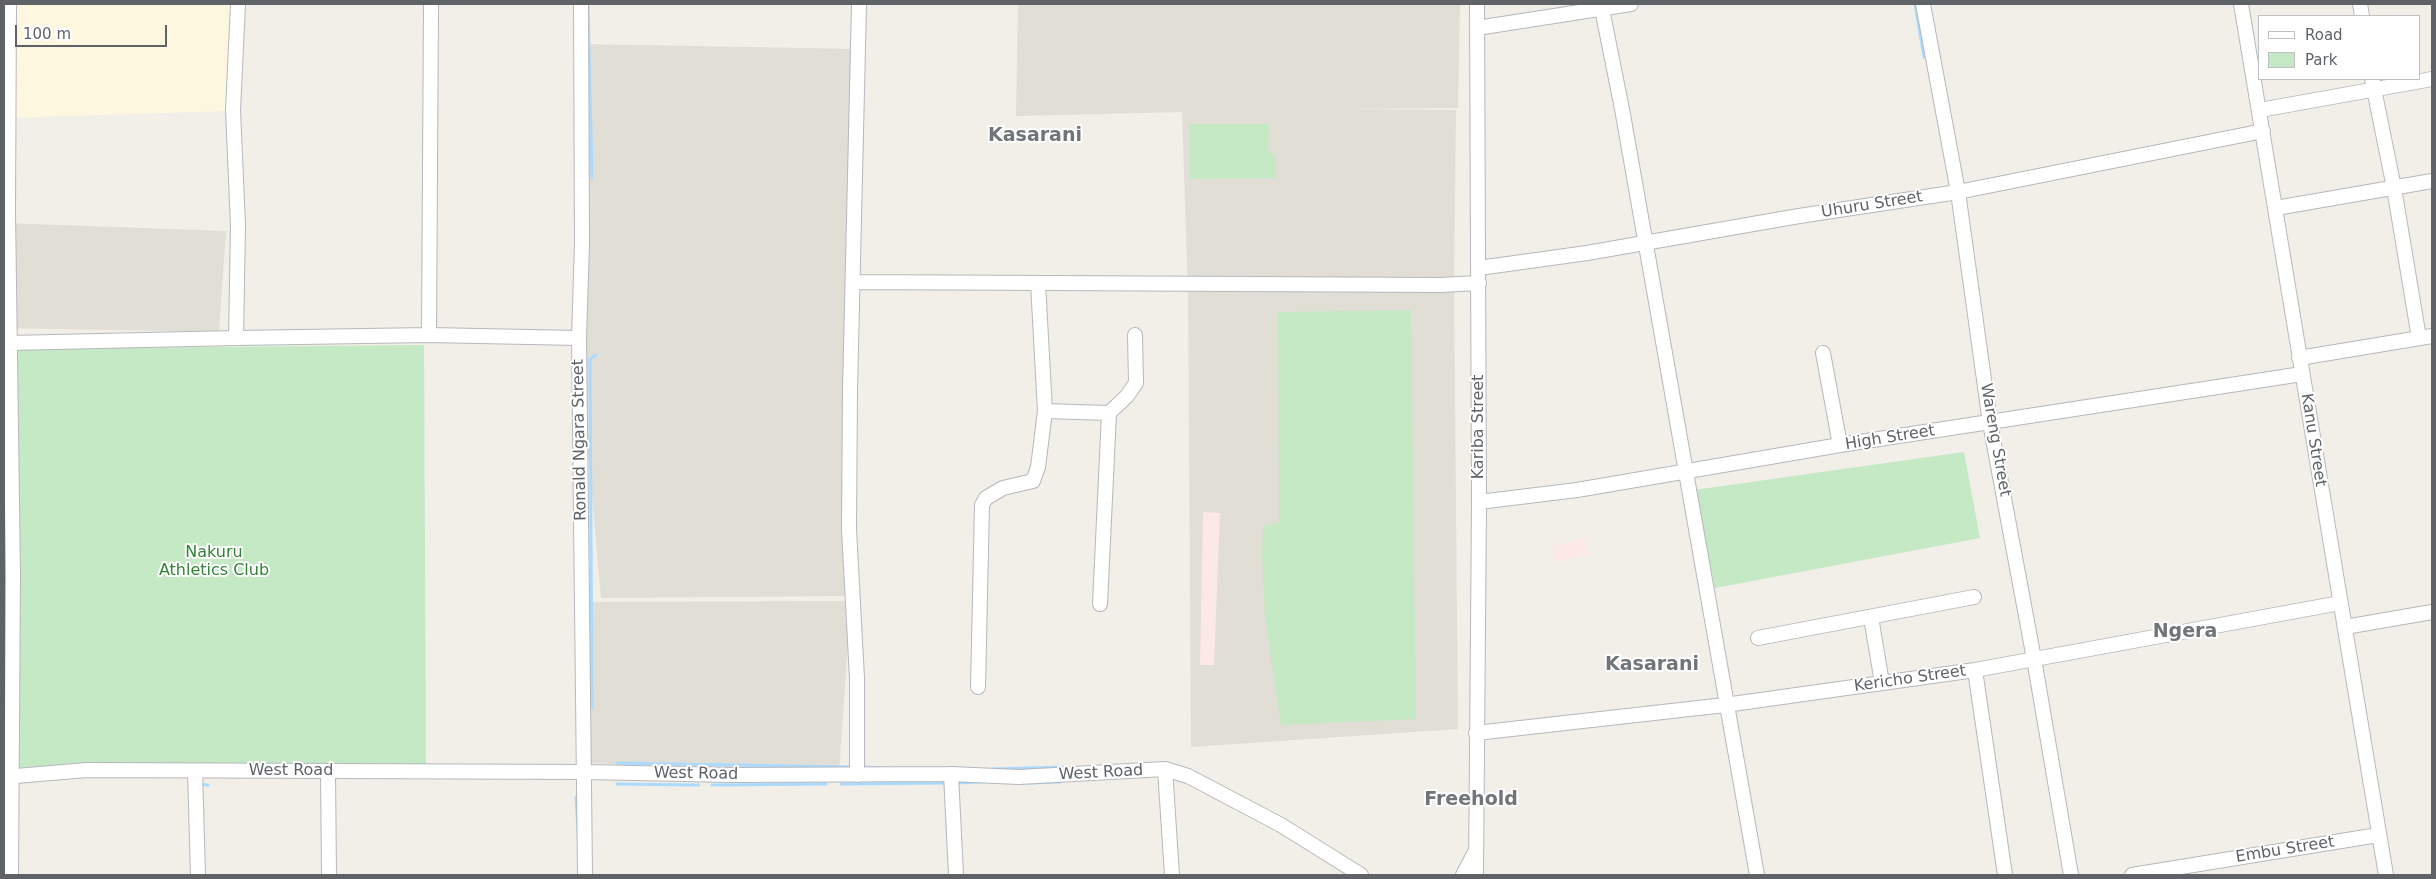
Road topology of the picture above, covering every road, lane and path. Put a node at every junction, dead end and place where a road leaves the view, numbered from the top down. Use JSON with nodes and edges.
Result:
{"nodes":[{"id":1,"x":9,"y":4,"type":"edge"},
{"id":2,"x":238,"y":4,"type":"edge"},
{"id":3,"x":431,"y":4,"type":"edge"},
{"id":4,"x":581,"y":4,"type":"edge"},
{"id":5,"x":859,"y":4,"type":"edge"},
{"id":6,"x":1477,"y":4,"type":"edge"},
{"id":7,"x":1631,"y":4,"type":"edge"},
{"id":8,"x":1923,"y":4,"type":"edge"},
{"id":9,"x":2241,"y":4,"type":"edge"},
{"id":10,"x":1602,"y":6,"type":"edge"},
{"id":11,"x":1478,"y":28,"type":"junction"},
{"id":12,"x":2417,"y":80,"type":"edge"},
{"id":13,"x":2373,"y":83,"type":"edge"},
{"id":14,"x":2260,"y":110,"type":"junction"},
{"id":15,"x":2264,"y":131,"type":"junction"},
{"id":16,"x":2432,"y":181,"type":"edge"},
{"id":17,"x":2394,"y":188,"type":"junction"},
{"id":18,"x":1958,"y":192,"type":"junction"},
{"id":19,"x":2276,"y":208,"type":"junction"},
{"id":20,"x":1645,"y":243,"type":"junction"},
{"id":21,"x":1479,"y":268,"type":"junction"},
{"id":22,"x":853,"y":282,"type":"junction"},
{"id":23,"x":1038,"y":283,"type":"junction"},
{"id":24,"x":1479,"y":283,"type":"junction"},
{"id":25,"x":6,"y":327,"type":"edge"},
{"id":26,"x":1135,"y":334,"type":"dead end"},
{"id":27,"x":430,"y":335,"type":"junction"},
{"id":28,"x":2425,"y":337,"type":"edge"},
{"id":29,"x":236,"y":338,"type":"junction"},
{"id":30,"x":579,"y":338,"type":"junction"},
{"id":31,"x":9,"y":343,"type":"junction"},
{"id":32,"x":1823,"y":352,"type":"dead end"},
{"id":33,"x":2299,"y":358,"type":"junction"},
{"id":34,"x":2302,"y":374,"type":"junction"},
{"id":35,"x":1045,"y":411,"type":"junction"},
{"id":36,"x":1109,"y":413,"type":"junction"},
{"id":37,"x":1990,"y":423,"type":"junction"},
{"id":38,"x":1840,"y":445,"type":"junction"},
{"id":39,"x":1686,"y":473,"type":"junction"},
{"id":40,"x":1479,"y":502,"type":"junction"},
{"id":41,"x":1974,"y":597,"type":"dead end"},
{"id":42,"x":2340,"y":603,"type":"junction"},
{"id":43,"x":1100,"y":604,"type":"dead end"},
{"id":44,"x":2432,"y":612,"type":"edge"},
{"id":45,"x":1870,"y":617,"type":"junction"},
{"id":46,"x":2345,"y":627,"type":"junction"},
{"id":47,"x":1758,"y":638,"type":"dead end"},
{"id":48,"x":2034,"y":659,"type":"junction"},
{"id":49,"x":1976,"y":670,"type":"junction"},
{"id":50,"x":1882,"y":683,"type":"junction"},
{"id":51,"x":978,"y":687,"type":"dead end"},
{"id":52,"x":1725,"y":705,"type":"junction"},
{"id":53,"x":1476,"y":733,"type":"junction"},
{"id":54,"x":1165,"y":769,"type":"junction"},
{"id":55,"x":195,"y":770,"type":"junction"},
{"id":56,"x":328,"y":771,"type":"junction"},
{"id":57,"x":586,"y":772,"type":"junction"},
{"id":58,"x":951,"y":774,"type":"junction"},
{"id":59,"x":857,"y":775,"type":"junction"},
{"id":60,"x":8,"y":776,"type":"edge"},
{"id":61,"x":2378,"y":835,"type":"junction"},
{"id":62,"x":1477,"y":850,"type":"junction"},
{"id":63,"x":10,"y":875,"type":"edge"},
{"id":64,"x":198,"y":875,"type":"edge"},
{"id":65,"x":329,"y":875,"type":"edge"},
{"id":66,"x":585,"y":875,"type":"edge"},
{"id":67,"x":956,"y":875,"type":"edge"},
{"id":68,"x":1172,"y":875,"type":"edge"},
{"id":69,"x":1361,"y":875,"type":"edge"},
{"id":70,"x":1463,"y":875,"type":"edge"},
{"id":71,"x":1476,"y":875,"type":"edge"},
{"id":72,"x":1757,"y":875,"type":"edge"},
{"id":73,"x":2005,"y":875,"type":"edge"},
{"id":74,"x":2071,"y":875,"type":"edge"},
{"id":75,"x":2132,"y":875,"type":"edge"},
{"id":76,"x":2386,"y":875,"type":"edge"}],
"edges":[{"from":1,"to":25,"type":"street"},
{"from":2,"to":29,"type":"street"},
{"from":3,"to":27,"type":"street"},
{"from":4,"to":30,"type":"street","name":"Ronald Ngara Street"},
{"from":5,"to":22,"type":"street"},
{"from":6,"to":11,"type":"street","name":"Kariba Street"},
{"from":7,"to":10,"type":"street"},
{"from":8,"to":18,"type":"street","name":"Wareng Street"},
{"from":9,"to":14,"type":"street","name":"Kanu Street"},
{"from":10,"to":11,"type":"street"},
{"from":10,"to":20,"type":"street"},
{"from":11,"to":21,"type":"street","name":"Kariba Street"},
{"from":12,"to":13,"type":"street"},
{"from":13,"to":14,"type":"street"},
{"from":13,"to":17,"type":"street"},
{"from":14,"to":15,"type":"street","name":"Kanu Street"},
{"from":15,"to":18,"type":"street","name":"Uhuru Street"},
{"from":15,"to":19,"type":"street","name":"Kanu Street"},
{"from":16,"to":17,"type":"street"},
{"from":17,"to":19,"type":"street"},
{"from":17,"to":28,"type":"street"},
{"from":18,"to":20,"type":"street","name":"Uhuru Street"},
{"from":18,"to":37,"type":"street","name":"Wareng Street"},
{"from":19,"to":33,"type":"street","name":"Kanu Street"},
{"from":20,"to":21,"type":"street","name":"Uhuru Street"},
{"from":20,"to":39,"type":"street"},
{"from":21,"to":24,"type":"street","name":"Kariba Street"},
{"from":22,"to":23,"type":"street"},
{"from":22,"to":59,"type":"street"},
{"from":23,"to":24,"type":"street"},
{"from":23,"to":35,"type":"street"},
{"from":24,"to":40,"type":"street","name":"Kariba Street"},
{"from":25,"to":31,"type":"street"},
{"from":26,"to":36,"type":"street"},
{"from":27,"to":29,"type":"street"},
{"from":27,"to":30,"type":"street"},
{"from":28,"to":33,"type":"street"},
{"from":29,"to":31,"type":"street"},
{"from":30,"to":57,"type":"street","name":"Ronald Ngara Street"},
{"from":31,"to":60,"type":"street"},
{"from":32,"to":38,"type":"street"},
{"from":33,"to":34,"type":"street","name":"Kanu Street"},
{"from":34,"to":37,"type":"street","name":"High Street"},
{"from":34,"to":42,"type":"street","name":"Kanu Street"},
{"from":35,"to":36,"type":"street"},
{"from":35,"to":51,"type":"street"},
{"from":36,"to":43,"type":"street"},
{"from":37,"to":38,"type":"street","name":"High Street"},
{"from":37,"to":48,"type":"street","name":"Wareng Street"},
{"from":38,"to":39,"type":"street","name":"High Street"},
{"from":39,"to":40,"type":"street","name":"High Street"},
{"from":39,"to":52,"type":"street"},
{"from":40,"to":53,"type":"street","name":"Kariba Street"},
{"from":41,"to":45,"type":"street"},
{"from":42,"to":46,"type":"street","name":"Kanu Street"},
{"from":42,"to":48,"type":"street","name":"Kericho Street"},
{"from":44,"to":46,"type":"street"},
{"from":45,"to":47,"type":"street"},
{"from":45,"to":50,"type":"street"},
{"from":46,"to":61,"type":"street","name":"Kanu Street"},
{"from":48,"to":49,"type":"street","name":"Kericho Street"},
{"from":48,"to":74,"type":"street","name":"Wareng Street"},
{"from":49,"to":50,"type":"street","name":"Kericho Street"},
{"from":49,"to":73,"type":"street"},
{"from":50,"to":52,"type":"street","name":"Kericho Street"},
{"from":52,"to":53,"type":"street","name":"Kericho Street"},
{"from":52,"to":72,"type":"street"},
{"from":53,"to":62,"type":"street","name":"Kariba Street"},
{"from":54,"to":58,"type":"street","name":"West Road"},
{"from":54,"to":68,"type":"street"},
{"from":54,"to":69,"type":"street","name":"West Road"},
{"from":55,"to":56,"type":"street","name":"West Road"},
{"from":55,"to":60,"type":"street","name":"West Road"},
{"from":55,"to":64,"type":"street"},
{"from":56,"to":57,"type":"street","name":"West Road"},
{"from":56,"to":65,"type":"street"},
{"from":57,"to":59,"type":"street","name":"West Road"},
{"from":57,"to":66,"type":"street","name":"Ronald Ngara Street"},
{"from":58,"to":59,"type":"street","name":"West Road"},
{"from":58,"to":67,"type":"street"},
{"from":60,"to":63,"type":"street"},
{"from":61,"to":75,"type":"street","name":"Embu Street"},
{"from":61,"to":76,"type":"street","name":"Kanu Street"},
{"from":62,"to":70,"type":"street"},
{"from":62,"to":71,"type":"street","name":"Kariba Street"}]}
